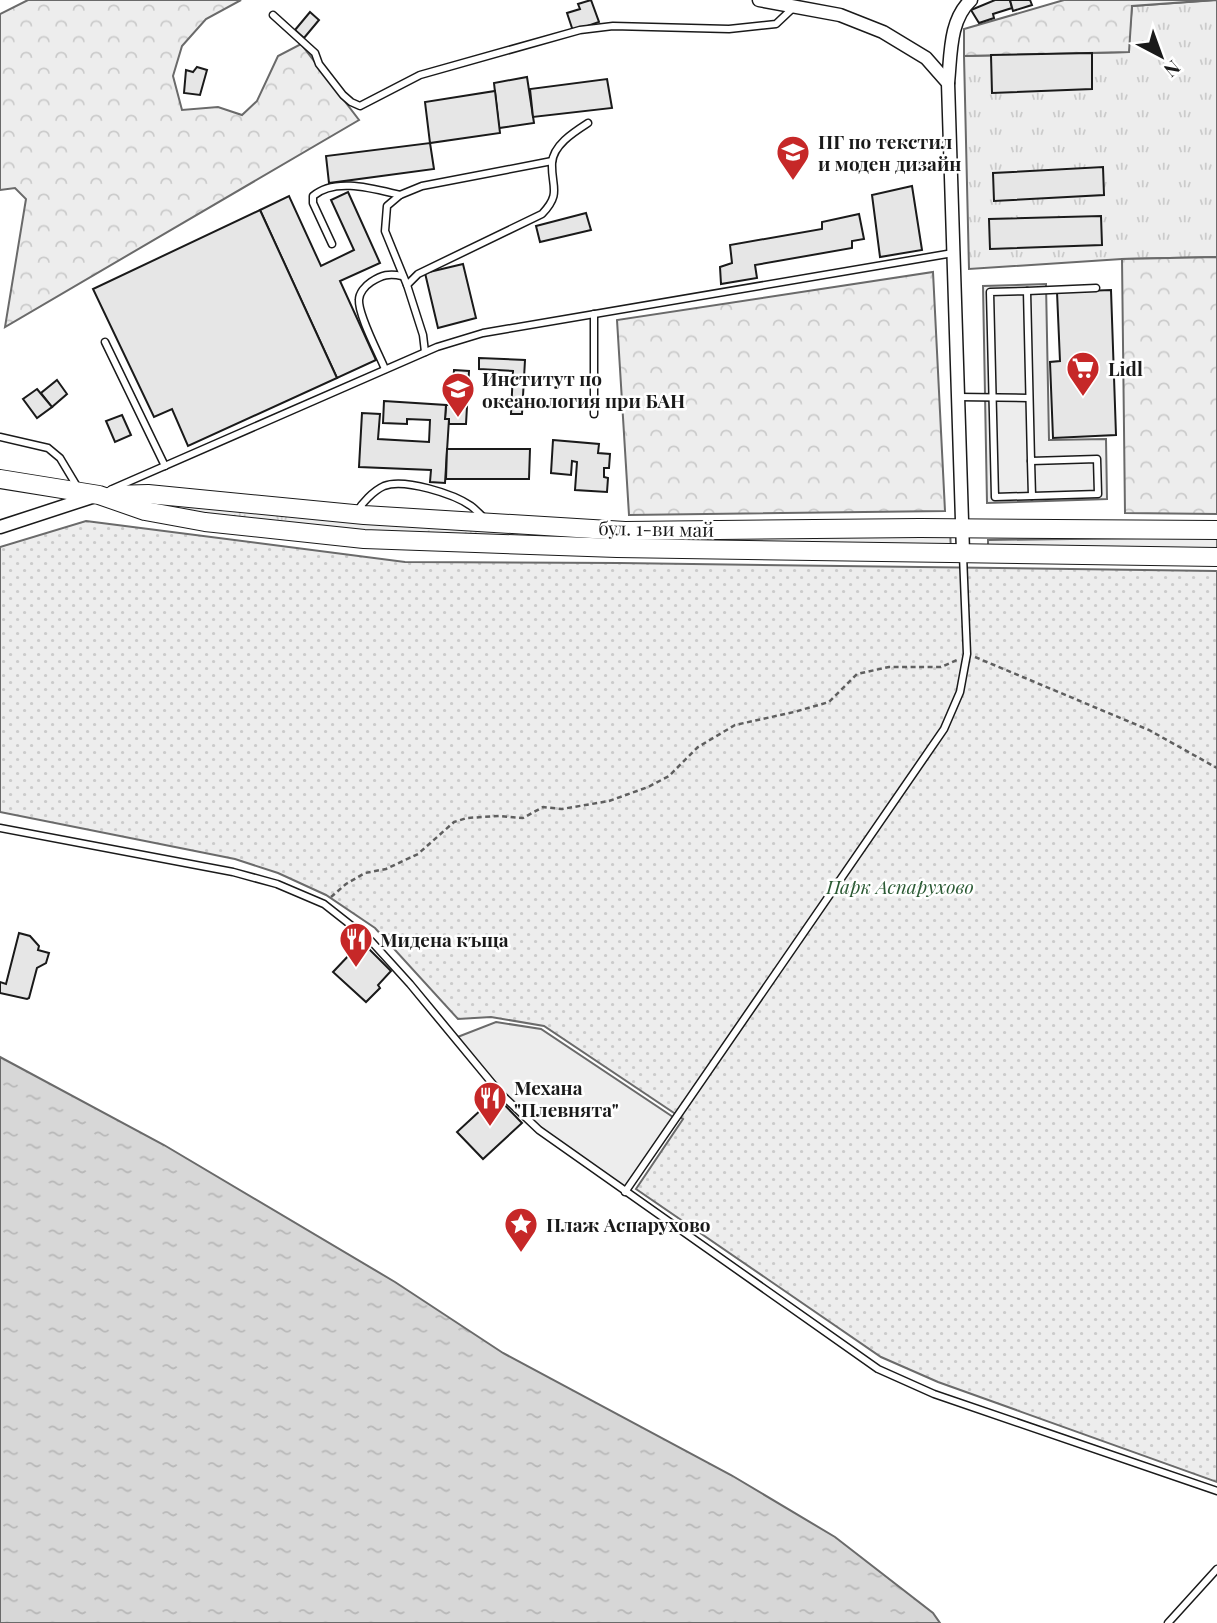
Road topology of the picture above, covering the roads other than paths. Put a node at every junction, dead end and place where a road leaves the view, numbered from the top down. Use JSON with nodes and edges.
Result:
{"nodes":[{"id":1,"x":759,"y":0,"type":"edge"},
{"id":2,"x":971,"y":0,"type":"edge"},
{"id":3,"x":795,"y":6,"type":"junction"},
{"id":4,"x":273,"y":15,"type":"dead end"},
{"id":5,"x":948,"y":83,"type":"junction"},
{"id":6,"x":588,"y":123,"type":"dead end"},
{"id":7,"x":552,"y":161,"type":"junction"},
{"id":8,"x":400,"y":195,"type":"junction"},
{"id":9,"x":332,"y":244,"type":"dead end"},
{"id":10,"x":953,"y":253,"type":"junction"},
{"id":11,"x":402,"y":276,"type":"junction"},
{"id":12,"x":407,"y":285,"type":"junction"},
{"id":13,"x":1096,"y":288,"type":"dead end"},
{"id":14,"x":1027,"y":291,"type":"junction"},
{"id":15,"x":594,"y":314,"type":"junction"},
{"id":16,"x":104,"y":342,"type":"dead end"},
{"id":17,"x":425,"y":352,"type":"junction"},
{"id":18,"x":385,"y":369,"type":"junction"},
{"id":19,"x":958,"y":397,"type":"junction"},
{"id":20,"x":992,"y":397,"type":"junction"},
{"id":21,"x":1030,"y":398,"type":"junction"},
{"id":22,"x":594,"y":414,"type":"dead end"},
{"id":23,"x":0,"y":437,"type":"edge"},
{"id":24,"x":1031,"y":461,"type":"junction"},
{"id":25,"x":165,"y":466,"type":"junction"},
{"id":26,"x":0,"y":479,"type":"edge"},
{"id":27,"x":80,"y":492,"type":"junction"},
{"id":28,"x":99,"y":495,"type":"junction"},
{"id":29,"x":1032,"y":496,"type":"junction"},
{"id":30,"x":356,"y":514,"type":"junction"},
{"id":31,"x":487,"y":521,"type":"junction"},
{"id":32,"x":0,"y":527,"type":"edge"},
{"id":33,"x":962,"y":530,"type":"junction"},
{"id":34,"x":1217,"y":530,"type":"edge"},
{"id":35,"x":963,"y":552,"type":"junction"},
{"id":36,"x":1217,"y":557,"type":"edge"},
{"id":37,"x":0,"y":828,"type":"edge"},
{"id":38,"x":625,"y":1192,"type":"junction"},
{"id":39,"x":1217,"y":1491,"type":"edge"},
{"id":40,"x":1217,"y":1570,"type":"edge"},
{"id":41,"x":1168,"y":1623,"type":"edge"}],
"edges":[{"from":1,"to":3,"type":"street"},
{"from":2,"to":5,"type":"street"},
{"from":3,"to":4,"type":"lane"},
{"from":3,"to":5,"type":"street"},
{"from":5,"to":10,"type":"street"},
{"from":6,"to":7,"type":"lane"},
{"from":7,"to":8,"type":"lane"},
{"from":7,"to":12,"type":"lane"},
{"from":8,"to":9,"type":"lane"},
{"from":8,"to":11,"type":"lane"},
{"from":10,"to":15,"type":"lane"},
{"from":10,"to":19,"type":"street"},
{"from":11,"to":12,"type":"lane"},
{"from":11,"to":18,"type":"lane"},
{"from":12,"to":17,"type":"lane"},
{"from":13,"to":14,"type":"lane"},
{"from":14,"to":20,"type":"lane"},
{"from":14,"to":21,"type":"lane"},
{"from":15,"to":17,"type":"lane"},
{"from":15,"to":22,"type":"lane"},
{"from":16,"to":25,"type":"lane"},
{"from":17,"to":18,"type":"lane"},
{"from":18,"to":25,"type":"lane"},
{"from":19,"to":20,"type":"lane"},
{"from":19,"to":33,"type":"street"},
{"from":20,"to":21,"type":"lane"},
{"from":20,"to":29,"type":"lane"},
{"from":21,"to":24,"type":"lane"},
{"from":23,"to":27,"type":"lane"},
{"from":24,"to":29,"type":"lane"},
{"from":24,"to":29,"type":"lane"},
{"from":25,"to":28,"type":"lane"},
{"from":26,"to":27,"type":"main road","name":"бул. 1-ви май"},
{"from":27,"to":28,"type":"main road","name":"бул. 1-ви май"},
{"from":28,"to":30,"type":"main road","name":"бул. 1-ви май"},
{"from":28,"to":32,"type":"street"},
{"from":28,"to":35,"type":"main road","name":"бул. 1-ви май"},
{"from":30,"to":31,"type":"main road","name":"бул. 1-ви май"},
{"from":30,"to":31,"type":"lane"},
{"from":31,"to":33,"type":"main road","name":"бул. 1-ви май"},
{"from":33,"to":34,"type":"main road","name":"бул. 1-ви май"},
{"from":33,"to":35,"type":"street"},
{"from":35,"to":36,"type":"main road","name":"бул. 1-ви май"},
{"from":35,"to":38,"type":"lane"},
{"from":37,"to":38,"type":"lane"},
{"from":38,"to":39,"type":"lane"},
{"from":40,"to":41,"type":"lane"}]}
